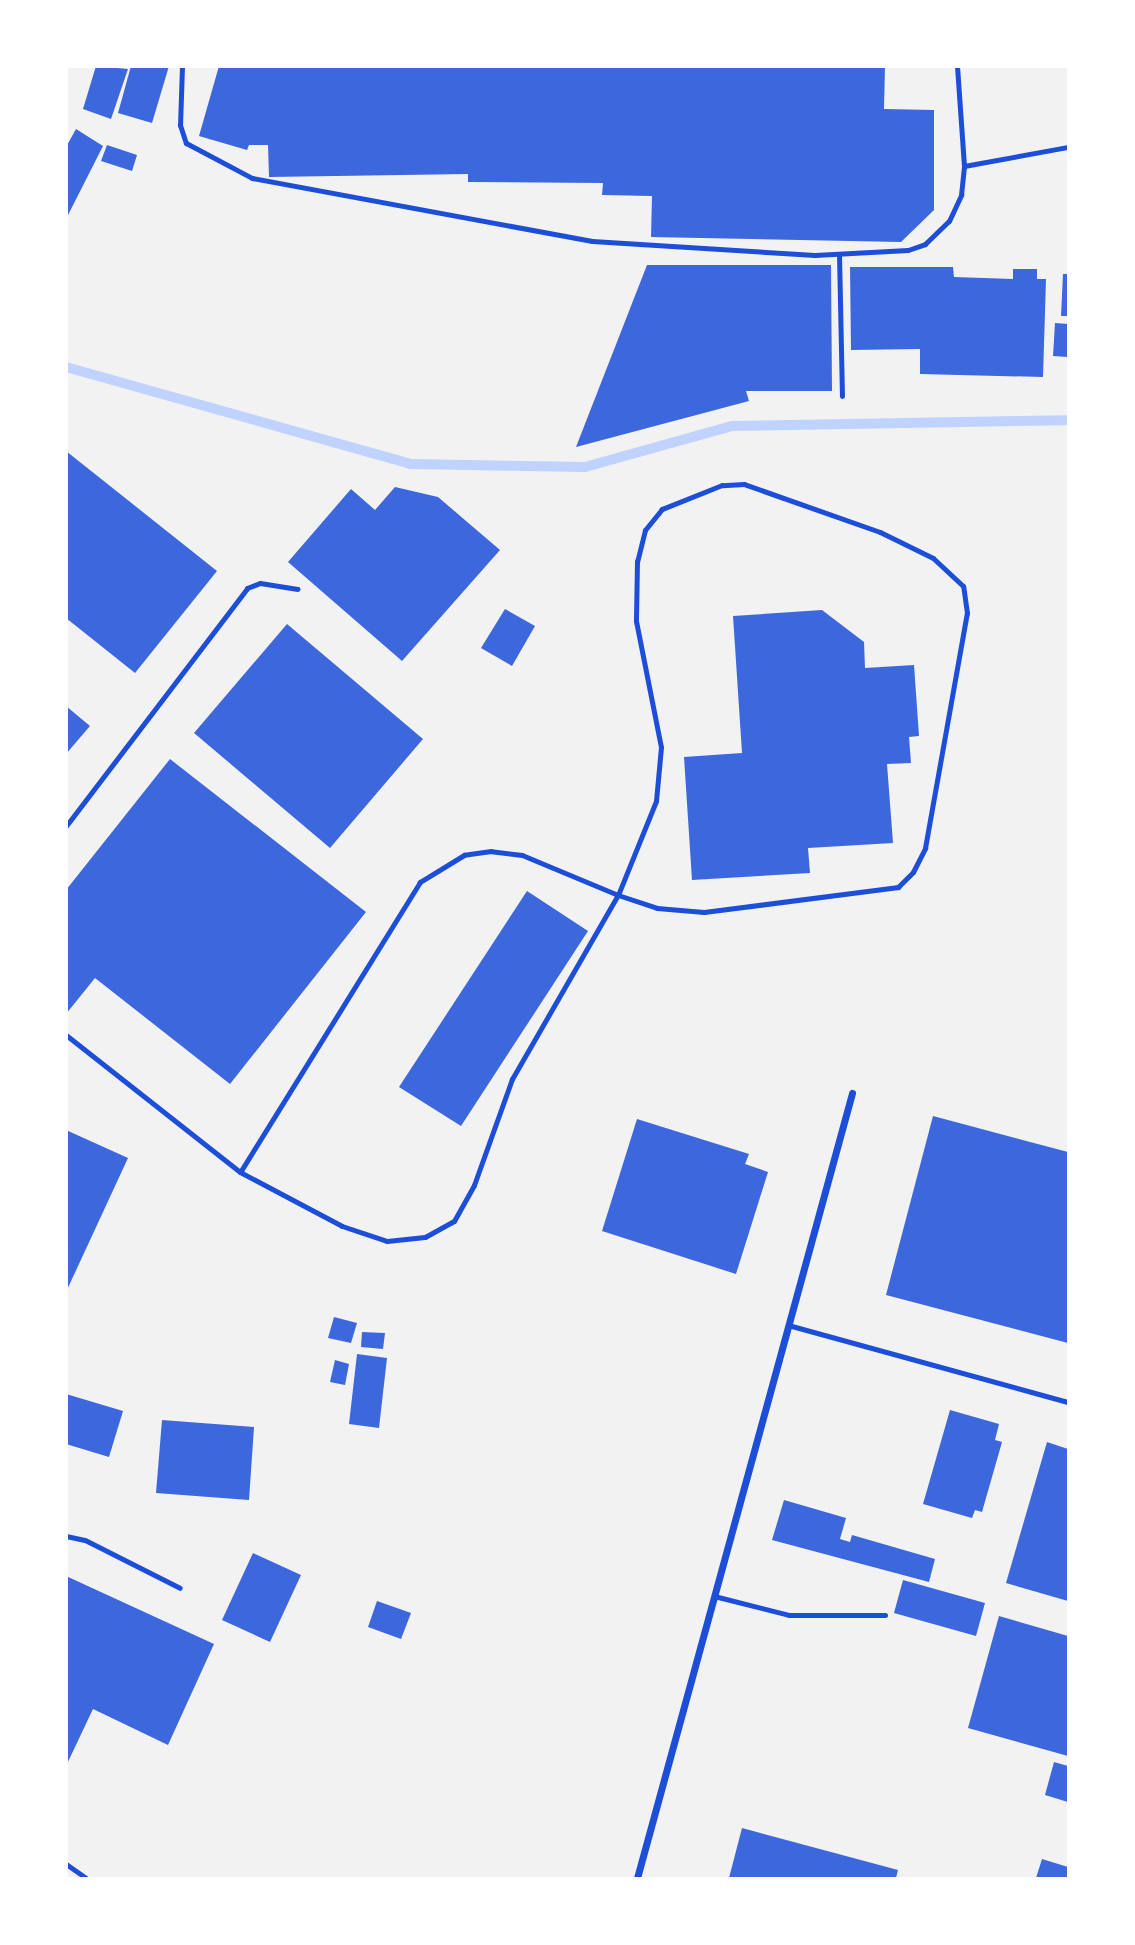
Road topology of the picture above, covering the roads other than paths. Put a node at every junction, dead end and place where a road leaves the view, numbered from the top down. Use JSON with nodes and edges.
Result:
{"nodes":[{"id":1,"x":182,"y":66,"type":"edge"},
{"id":2,"x":957,"y":66,"type":"edge"},
{"id":3,"x":1069,"y":147,"type":"edge"},
{"id":4,"x":964,"y":166,"type":"junction"},
{"id":5,"x":839,"y":254,"type":"junction"},
{"id":6,"x":842,"y":396,"type":"dead end"},
{"id":7,"x":298,"y":589,"type":"dead end"},
{"id":8,"x":66,"y":826,"type":"edge"},
{"id":9,"x":618,"y":895,"type":"junction"},
{"id":10,"x":66,"y":1035,"type":"edge"},
{"id":11,"x":852,"y":1093,"type":"dead end"},
{"id":12,"x":240,"y":1172,"type":"junction"},
{"id":13,"x":788,"y":1325,"type":"junction"},
{"id":14,"x":1069,"y":1402,"type":"edge"},
{"id":15,"x":66,"y":1536,"type":"edge"},
{"id":16,"x":180,"y":1588,"type":"dead end"},
{"id":17,"x":713,"y":1596,"type":"junction"},
{"id":18,"x":885,"y":1615,"type":"dead end"},
{"id":19,"x":66,"y":1864,"type":"edge"},
{"id":20,"x":86,"y":1878,"type":"edge"},
{"id":21,"x":637,"y":1878,"type":"edge"}],
"edges":[{"from":1,"to":5,"type":"lane"},
{"from":2,"to":4,"type":"lane"},
{"from":3,"to":4,"type":"lane"},
{"from":4,"to":5,"type":"lane"},
{"from":5,"to":6,"type":"lane"},
{"from":7,"to":8,"type":"lane"},
{"from":9,"to":9,"type":"lane"},
{"from":9,"to":12,"type":"lane"},
{"from":9,"to":12,"type":"lane"},
{"from":10,"to":12,"type":"lane"},
{"from":11,"to":13,"type":"street"},
{"from":13,"to":14,"type":"lane"},
{"from":13,"to":17,"type":"street"},
{"from":15,"to":16,"type":"lane"},
{"from":17,"to":18,"type":"lane"},
{"from":17,"to":21,"type":"street"},
{"from":19,"to":20,"type":"lane"}]}
